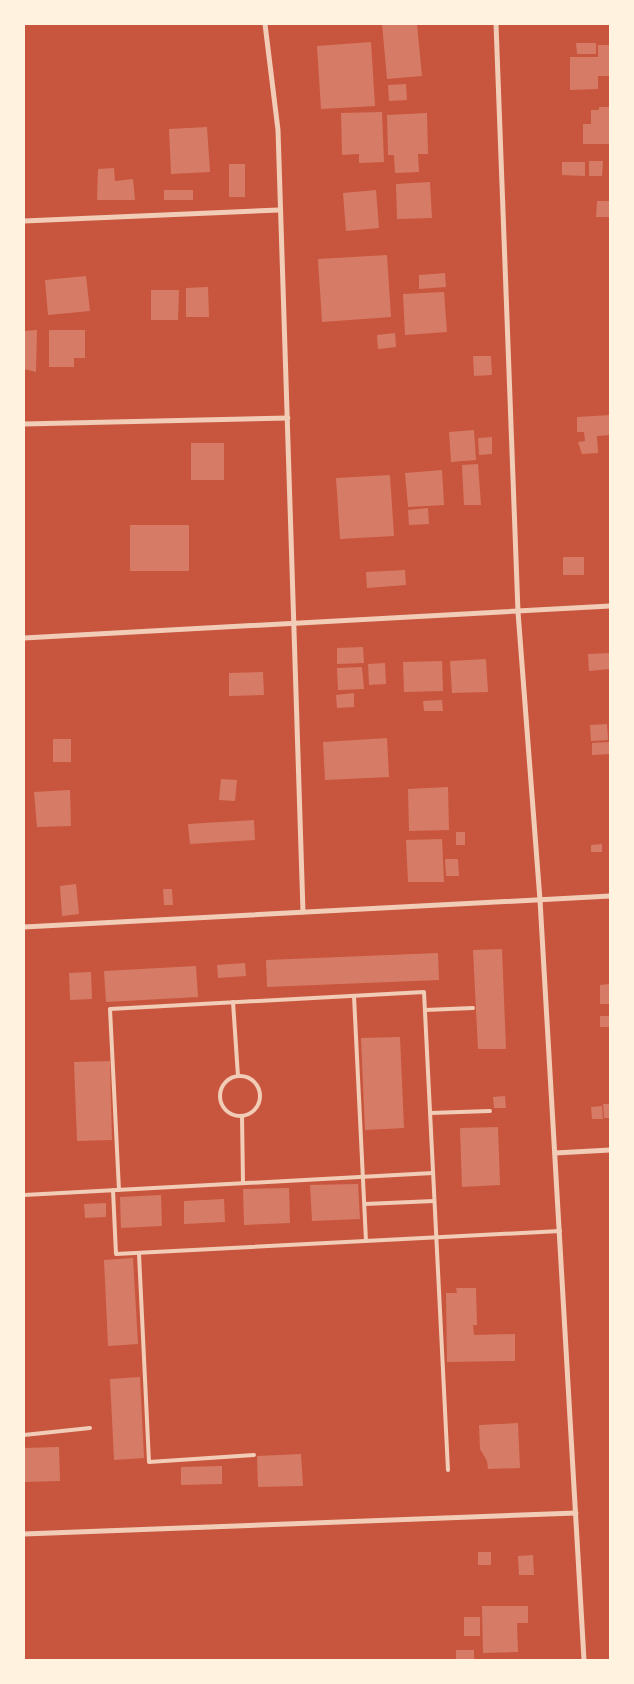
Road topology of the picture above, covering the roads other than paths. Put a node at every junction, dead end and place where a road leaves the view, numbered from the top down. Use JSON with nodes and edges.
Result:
{"nodes":[{"id":1,"x":264,"y":24,"type":"edge"},
{"id":2,"x":496,"y":24,"type":"edge"},
{"id":3,"x":279,"y":210,"type":"junction"},
{"id":4,"x":24,"y":221,"type":"edge"},
{"id":5,"x":288,"y":418,"type":"junction"},
{"id":6,"x":24,"y":424,"type":"edge"},
{"id":7,"x":610,"y":606,"type":"edge"},
{"id":8,"x":518,"y":612,"type":"junction"},
{"id":9,"x":293,"y":622,"type":"junction"},
{"id":10,"x":24,"y":638,"type":"edge"},
{"id":11,"x":610,"y":896,"type":"edge"},
{"id":12,"x":540,"y":900,"type":"junction"},
{"id":13,"x":303,"y":912,"type":"junction"},
{"id":14,"x":24,"y":927,"type":"edge"},
{"id":15,"x":354,"y":996,"type":"junction"},
{"id":16,"x":233,"y":1002,"type":"junction"},
{"id":17,"x":472,"y":1008,"type":"dead end"},
{"id":18,"x":425,"y":1010,"type":"junction"},
{"id":19,"x":238,"y":1076,"type":"junction"},
{"id":20,"x":490,"y":1111,"type":"dead end"},
{"id":21,"x":430,"y":1113,"type":"junction"},
{"id":22,"x":242,"y":1116,"type":"junction"},
{"id":23,"x":610,"y":1150,"type":"edge"},
{"id":24,"x":555,"y":1153,"type":"junction"},
{"id":25,"x":433,"y":1173,"type":"junction"},
{"id":26,"x":363,"y":1176,"type":"junction"},
{"id":27,"x":243,"y":1183,"type":"junction"},
{"id":28,"x":113,"y":1190,"type":"junction"},
{"id":29,"x":119,"y":1190,"type":"junction"},
{"id":30,"x":24,"y":1195,"type":"edge"},
{"id":31,"x":434,"y":1201,"type":"junction"},
{"id":32,"x":365,"y":1204,"type":"junction"},
{"id":33,"x":560,"y":1231,"type":"junction"},
{"id":34,"x":436,"y":1237,"type":"junction"},
{"id":35,"x":366,"y":1241,"type":"junction"},
{"id":36,"x":139,"y":1254,"type":"junction"},
{"id":37,"x":90,"y":1428,"type":"dead end"},
{"id":38,"x":24,"y":1435,"type":"edge"},
{"id":39,"x":254,"y":1455,"type":"dead end"},
{"id":40,"x":448,"y":1470,"type":"dead end"},
{"id":41,"x":576,"y":1513,"type":"junction"},
{"id":42,"x":24,"y":1534,"type":"edge"},
{"id":43,"x":584,"y":1660,"type":"edge"}],
"edges":[{"from":1,"to":3,"type":"street"},
{"from":2,"to":8,"type":"street"},
{"from":3,"to":4,"type":"street"},
{"from":3,"to":5,"type":"street"},
{"from":5,"to":6,"type":"street"},
{"from":5,"to":9,"type":"street"},
{"from":7,"to":8,"type":"street"},
{"from":8,"to":9,"type":"street"},
{"from":8,"to":12,"type":"street"},
{"from":9,"to":10,"type":"street"},
{"from":9,"to":13,"type":"street"},
{"from":11,"to":12,"type":"street"},
{"from":12,"to":13,"type":"street"},
{"from":12,"to":24,"type":"street"},
{"from":13,"to":14,"type":"street"},
{"from":15,"to":16,"type":"lane"},
{"from":15,"to":18,"type":"lane"},
{"from":15,"to":26,"type":"lane"},
{"from":16,"to":19,"type":"lane"},
{"from":16,"to":29,"type":"lane"},
{"from":17,"to":18,"type":"lane"},
{"from":18,"to":21,"type":"lane"},
{"from":19,"to":22,"type":"lane"},
{"from":19,"to":22,"type":"lane"},
{"from":20,"to":21,"type":"lane"},
{"from":21,"to":25,"type":"lane"},
{"from":22,"to":27,"type":"lane"},
{"from":23,"to":24,"type":"street"},
{"from":24,"to":33,"type":"street"},
{"from":25,"to":26,"type":"lane"},
{"from":25,"to":31,"type":"lane"},
{"from":26,"to":27,"type":"lane"},
{"from":26,"to":32,"type":"lane"},
{"from":27,"to":29,"type":"lane"},
{"from":28,"to":29,"type":"lane"},
{"from":28,"to":30,"type":"lane"},
{"from":28,"to":36,"type":"lane"},
{"from":31,"to":32,"type":"lane"},
{"from":31,"to":34,"type":"lane"},
{"from":32,"to":35,"type":"lane"},
{"from":33,"to":34,"type":"lane"},
{"from":33,"to":41,"type":"street"},
{"from":34,"to":35,"type":"lane"},
{"from":34,"to":40,"type":"lane"},
{"from":35,"to":36,"type":"lane"},
{"from":36,"to":39,"type":"lane"},
{"from":37,"to":38,"type":"lane"},
{"from":41,"to":42,"type":"street"},
{"from":41,"to":43,"type":"street"}]}
